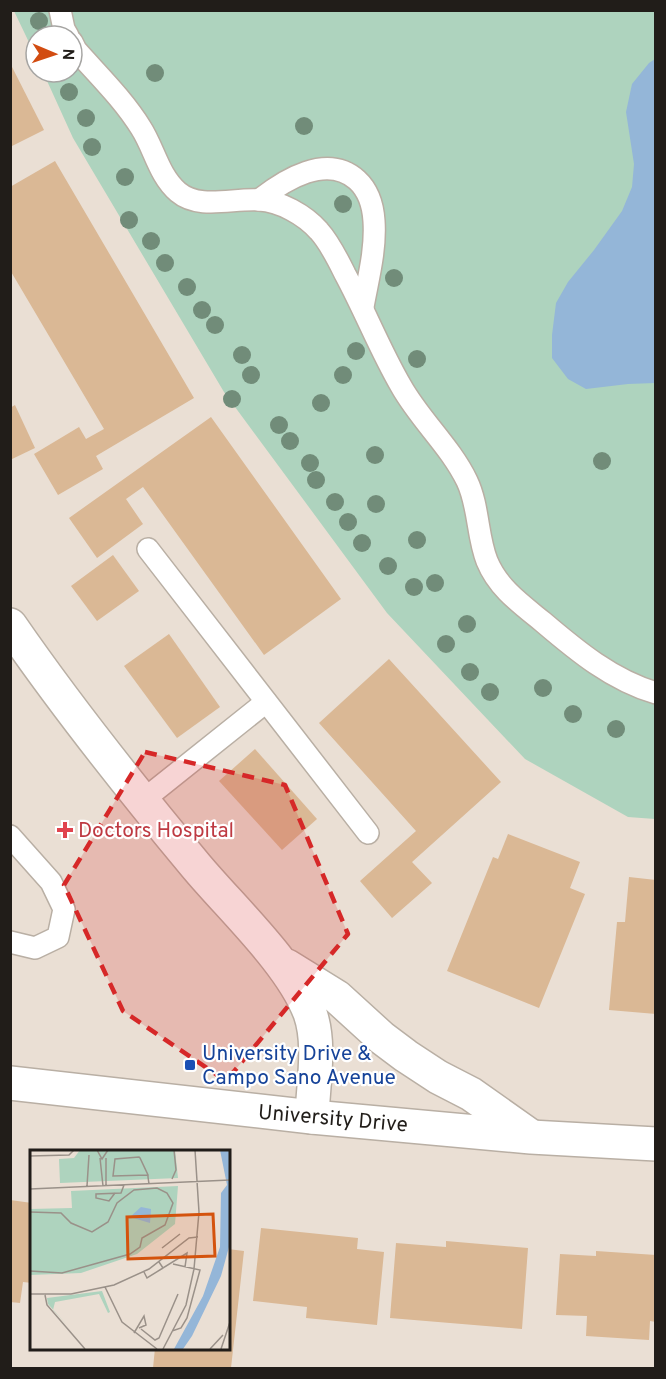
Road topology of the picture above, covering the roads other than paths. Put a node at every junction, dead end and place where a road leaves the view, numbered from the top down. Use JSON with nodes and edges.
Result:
{"nodes":[{"id":1,"x":84,"y":59,"type":"edge"},
{"id":2,"x":259,"y":200,"type":"junction"},
{"id":3,"x":363,"y":307,"type":"junction"},
{"id":4,"x":148,"y":549,"type":"dead end"},
{"id":5,"x":10,"y":625,"type":"edge"},
{"id":6,"x":656,"y":693,"type":"edge"},
{"id":7,"x":266,"y":702,"type":"junction"},
{"id":8,"x":142,"y":801,"type":"junction"},
{"id":9,"x":368,"y":832,"type":"dead end"},
{"id":10,"x":10,"y":836,"type":"edge"},
{"id":11,"x":10,"y":942,"type":"edge"},
{"id":12,"x":278,"y":960,"type":"junction"},
{"id":13,"x":10,"y":1083,"type":"edge"},
{"id":14,"x":312,"y":1117,"type":"junction"},
{"id":15,"x":531,"y":1137,"type":"junction"},
{"id":16,"x":656,"y":1144,"type":"edge"}],
"edges":[{"from":1,"to":2,"type":"lane"},
{"from":2,"to":3,"type":"lane"},
{"from":2,"to":3,"type":"lane"},
{"from":3,"to":6,"type":"lane"},
{"from":4,"to":7,"type":"lane"},
{"from":5,"to":8,"type":"street"},
{"from":7,"to":8,"type":"lane"},
{"from":7,"to":9,"type":"lane"},
{"from":8,"to":12,"type":"street"},
{"from":10,"to":11,"type":"lane"},
{"from":12,"to":14,"type":"street"},
{"from":12,"to":15,"type":"street"},
{"from":13,"to":14,"type":"street","name":"University Drive"},
{"from":14,"to":15,"type":"street","name":"University Drive"},
{"from":15,"to":16,"type":"street","name":"University Drive"}]}
